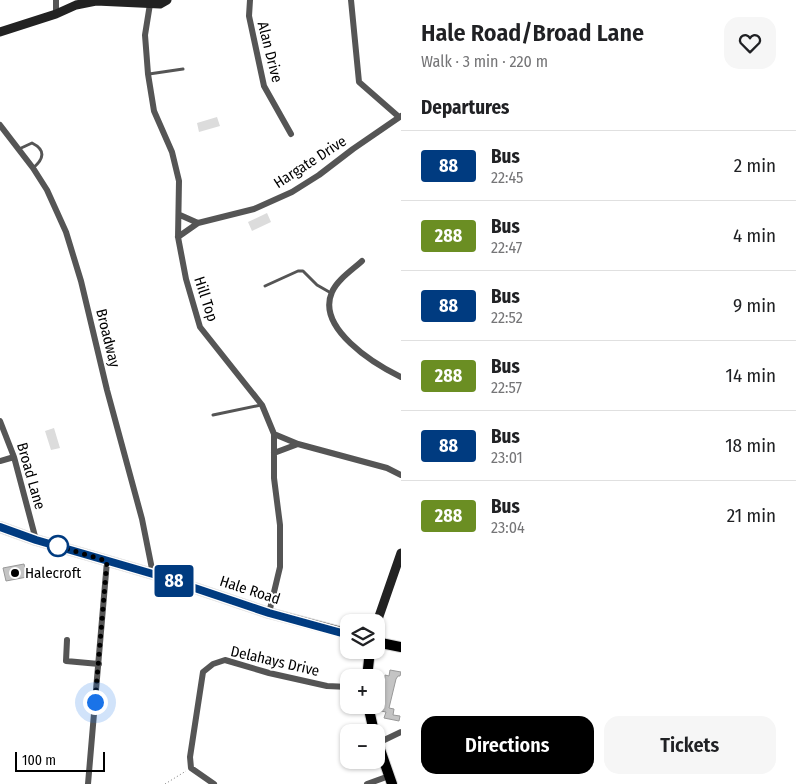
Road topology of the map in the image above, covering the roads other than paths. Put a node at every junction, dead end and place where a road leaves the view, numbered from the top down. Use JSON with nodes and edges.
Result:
{"nodes":[{"id":1,"x":56,"y":0,"type":"edge"},
{"id":2,"x":167,"y":0,"type":"edge"},
{"id":3,"x":250,"y":0,"type":"edge"},
{"id":4,"x":351,"y":0,"type":"edge"},
{"id":5,"x":150,"y":4,"type":"junction"},
{"id":6,"x":56,"y":14,"type":"junction"},
{"id":7,"x":0,"y":32,"type":"edge"},
{"id":8,"x":183,"y":69,"type":"dead end"},
{"id":9,"x":148,"y":74,"type":"junction"},
{"id":10,"x":400,"y":117,"type":"edge"},
{"id":11,"x":0,"y":125,"type":"edge"},
{"id":12,"x":291,"y":134,"type":"dead end"},
{"id":13,"x":19,"y":149,"type":"junction"},
{"id":14,"x":33,"y":168,"type":"junction"},
{"id":15,"x":180,"y":215,"type":"junction"},
{"id":16,"x":198,"y":223,"type":"junction"},
{"id":17,"x":178,"y":237,"type":"junction"},
{"id":18,"x":362,"y":261,"type":"dead end"},
{"id":19,"x":265,"y":286,"type":"dead end"},
{"id":20,"x":332,"y":293,"type":"junction"},
{"id":21,"x":401,"y":377,"type":"edge"},
{"id":22,"x":262,"y":405,"type":"junction"},
{"id":23,"x":213,"y":415,"type":"dead end"},
{"id":24,"x":0,"y":421,"type":"edge"},
{"id":25,"x":274,"y":434,"type":"junction"},
{"id":26,"x":298,"y":444,"type":"junction"},
{"id":27,"x":274,"y":453,"type":"junction"},
{"id":28,"x":14,"y":457,"type":"junction"},
{"id":29,"x":0,"y":461,"type":"edge"},
{"id":30,"x":401,"y":475,"type":"edge"},
{"id":31,"x":0,"y":527,"type":"edge"},
{"id":32,"x":36,"y":540,"type":"junction"},
{"id":33,"x":401,"y":553,"type":"edge"},
{"id":34,"x":107,"y":561,"type":"junction"},
{"id":35,"x":153,"y":574,"type":"junction"},
{"id":36,"x":269,"y":613,"type":"junction"},
{"id":37,"x":380,"y":614,"type":"edge"},
{"id":38,"x":340,"y":632,"type":"edge"},
{"id":39,"x":67,"y":640,"type":"dead end"},
{"id":40,"x":385,"y":644,"type":"edge"},
{"id":41,"x":401,"y":647,"type":"edge"},
{"id":42,"x":99,"y":664,"type":"junction"},
{"id":43,"x":340,"y":687,"type":"edge"},
{"id":44,"x":401,"y":732,"type":"edge"},
{"id":45,"x":385,"y":738,"type":"edge"},
{"id":46,"x":385,"y":763,"type":"edge"},
{"id":47,"x":391,"y":780,"type":"edge"},
{"id":48,"x":88,"y":784,"type":"edge"},
{"id":49,"x":214,"y":784,"type":"edge"},
{"id":50,"x":367,"y":784,"type":"edge"}],
"edges":[{"from":1,"to":6,"type":"street"},
{"from":2,"to":5,"type":"street"},
{"from":3,"to":12,"type":"street","name":"Alan Drive"},
{"from":4,"to":10,"type":"street"},
{"from":5,"to":6,"type":"street"},
{"from":5,"to":9,"type":"street","name":"Hill Top"},
{"from":6,"to":7,"type":"street"},
{"from":8,"to":9,"type":"lane"},
{"from":9,"to":15,"type":"street","name":"Hill Top"},
{"from":10,"to":16,"type":"street","name":"Hargate Drive"},
{"from":11,"to":13,"type":"street","name":"Broadway"},
{"from":13,"to":14,"type":"street","name":"Broadway"},
{"from":13,"to":14,"type":"lane"},
{"from":14,"to":35,"type":"street","name":"Broadway"},
{"from":15,"to":16,"type":"street"},
{"from":15,"to":17,"type":"street","name":"Hill Top"},
{"from":16,"to":17,"type":"street","name":"Hargate Drive"},
{"from":17,"to":22,"type":"street","name":"Hill Top"},
{"from":18,"to":20,"type":"street"},
{"from":19,"to":20,"type":"lane"},
{"from":20,"to":21,"type":"street"},
{"from":22,"to":23,"type":"lane"},
{"from":22,"to":25,"type":"street","name":"Hill Top"},
{"from":24,"to":28,"type":"street","name":"Broad Lane"},
{"from":25,"to":26,"type":"street"},
{"from":25,"to":27,"type":"street","name":"Hill Top"},
{"from":26,"to":27,"type":"street"},
{"from":26,"to":30,"type":"street"},
{"from":27,"to":36,"type":"street","name":"Hill Top"},
{"from":28,"to":29,"type":"street"},
{"from":28,"to":32,"type":"street","name":"Broad Lane"},
{"from":31,"to":32,"type":"main road","name":"Hale Road"},
{"from":32,"to":34,"type":"main road","name":"Hale Road"},
{"from":33,"to":37,"type":"street"},
{"from":34,"to":35,"type":"main road","name":"Hale Road"},
{"from":34,"to":42,"type":"street"},
{"from":35,"to":36,"type":"main road","name":"Hale Road"},
{"from":36,"to":38,"type":"main road","name":"Hale Road"},
{"from":39,"to":42,"type":"street"},
{"from":40,"to":41,"type":"main road"},
{"from":42,"to":48,"type":"street"},
{"from":43,"to":49,"type":"street","name":"Delahays Drive"},
{"from":44,"to":45,"type":"street"},
{"from":46,"to":47,"type":"main road"},
{"from":47,"to":50,"type":"street"}]}
